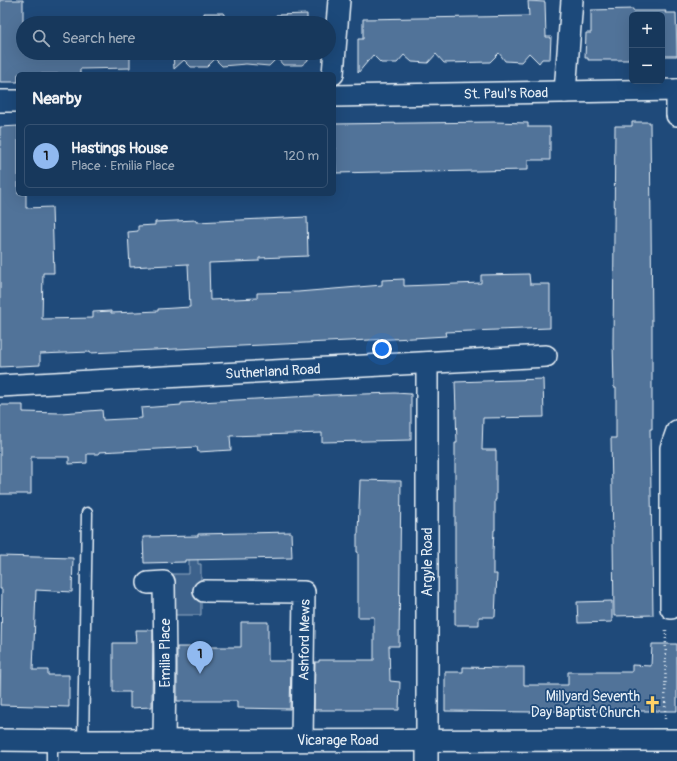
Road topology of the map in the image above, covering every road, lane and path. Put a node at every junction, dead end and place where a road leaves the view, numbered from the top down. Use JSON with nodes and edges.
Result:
{"nodes":[{"id":1,"x":339,"y":0,"type":"edge"},
{"id":2,"x":572,"y":0,"type":"edge"},
{"id":3,"x":336,"y":37,"type":"edge"},
{"id":4,"x":334,"y":60,"type":"edge"},
{"id":5,"x":333,"y":72,"type":"edge"},
{"id":6,"x":677,"y":90,"type":"edge"},
{"id":7,"x":566,"y":92,"type":"junction"},
{"id":8,"x":336,"y":96,"type":"edge"},
{"id":9,"x":16,"y":101,"type":"edge"},
{"id":10,"x":0,"y":102,"type":"edge"},
{"id":11,"x":677,"y":115,"type":"edge"},
{"id":12,"x":546,"y":356,"type":"dead end"},
{"id":13,"x":427,"y":363,"type":"junction"},
{"id":14,"x":0,"y":386,"type":"edge"},
{"id":15,"x":677,"y":431,"type":"edge"},
{"id":16,"x":87,"y":513,"type":"dead end"},
{"id":17,"x":148,"y":583,"type":"dead end"},
{"id":18,"x":204,"y":591,"type":"dead end"},
{"id":19,"x":671,"y":608,"type":"joint"},
{"id":20,"x":0,"y":740,"type":"edge"},
{"id":21,"x":164,"y":740,"type":"junction"},
{"id":22,"x":302,"y":740,"type":"junction"},
{"id":23,"x":426,"y":740,"type":"junction"},
{"id":24,"x":671,"y":740,"type":"edge"},
{"id":25,"x":83,"y":741,"type":"junction"},
{"id":26,"x":52,"y":751,"type":"edge"},
{"id":27,"x":426,"y":761,"type":"edge"}],
"edges":[{"from":1,"to":3,"type":"street"},
{"from":2,"to":7,"type":"street"},
{"from":4,"to":5,"type":"street"},
{"from":6,"to":7,"type":"street","name":"St. Paul's Road"},
{"from":6,"to":11,"type":"street"},
{"from":7,"to":8,"type":"street","name":"St. Paul's Road"},
{"from":9,"to":10,"type":"street"},
{"from":12,"to":13,"type":"street","name":"Sutherland Road"},
{"from":13,"to":14,"type":"street","name":"Sutherland Road"},
{"from":13,"to":23,"type":"street","name":"Argyle Road"},
{"from":15,"to":19,"type":"street"},
{"from":16,"to":25,"type":"lane"},
{"from":17,"to":21,"type":"street","name":"Emilia Place"},
{"from":18,"to":22,"type":"street","name":"Ashford Mews"},
{"from":19,"to":24,"type":"path"},
{"from":20,"to":26,"type":"street","name":"Vicarage Road"},
{"from":21,"to":22,"type":"street","name":"Vicarage Road"},
{"from":21,"to":25,"type":"street","name":"Vicarage Road"},
{"from":22,"to":23,"type":"street","name":"Vicarage Road"},
{"from":23,"to":24,"type":"street","name":"Vicarage Road"},
{"from":23,"to":27,"type":"street","name":"Argyle Road"},
{"from":25,"to":26,"type":"street","name":"Vicarage Road"}]}
